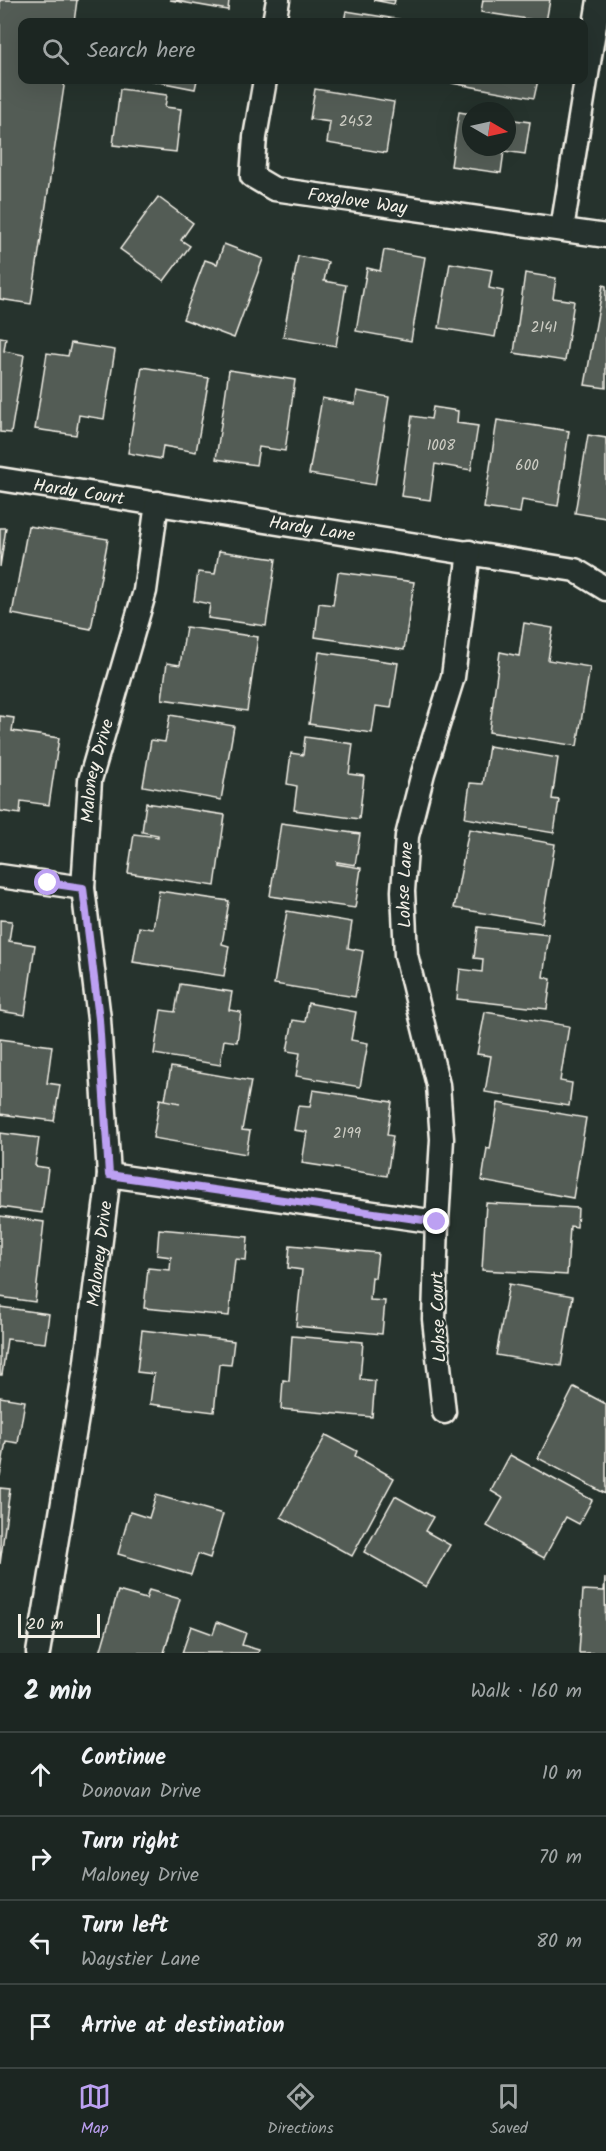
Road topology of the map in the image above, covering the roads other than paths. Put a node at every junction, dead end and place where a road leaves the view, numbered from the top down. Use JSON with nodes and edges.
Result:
{"nodes":[{"id":1,"x":278,"y":0,"type":"edge"},
{"id":2,"x":598,"y":0,"type":"edge"},
{"id":3,"x":275,"y":18,"type":"edge"},
{"id":4,"x":588,"y":64,"type":"edge"},
{"id":5,"x":264,"y":84,"type":"edge"},
{"id":6,"x":585,"y":84,"type":"edge"},
{"id":7,"x":562,"y":229,"type":"junction"},
{"id":8,"x":606,"y":236,"type":"edge"},
{"id":9,"x":0,"y":479,"type":"edge"},
{"id":10,"x":158,"y":503,"type":"junction"},
{"id":11,"x":469,"y":552,"type":"junction"},
{"id":12,"x":606,"y":589,"type":"edge"},
{"id":13,"x":0,"y":876,"type":"edge"},
{"id":14,"x":83,"y":888,"type":"junction"},
{"id":15,"x":109,"y":1175,"type":"junction"},
{"id":16,"x":437,"y":1222,"type":"junction"},
{"id":17,"x":444,"y":1412,"type":"dead end"},
{"id":18,"x":38,"y":1653,"type":"edge"}],
"edges":[{"from":1,"to":3,"type":"street"},
{"from":2,"to":4,"type":"street"},
{"from":5,"to":7,"type":"street","name":"Foxglove Way"},
{"from":6,"to":7,"type":"street"},
{"from":7,"to":8,"type":"street"},
{"from":9,"to":10,"type":"street","name":"Hardy Court"},
{"from":10,"to":11,"type":"street","name":"Hardy Lane"},
{"from":10,"to":14,"type":"street","name":"Maloney Drive"},
{"from":11,"to":12,"type":"street","name":"Hardy Lane"},
{"from":11,"to":16,"type":"street","name":"Lohse Lane"},
{"from":13,"to":14,"type":"street"},
{"from":14,"to":15,"type":"street","name":"Maloney Drive"},
{"from":15,"to":16,"type":"street"},
{"from":15,"to":18,"type":"street","name":"Maloney Drive"},
{"from":16,"to":17,"type":"street","name":"Lohse Court"}]}
